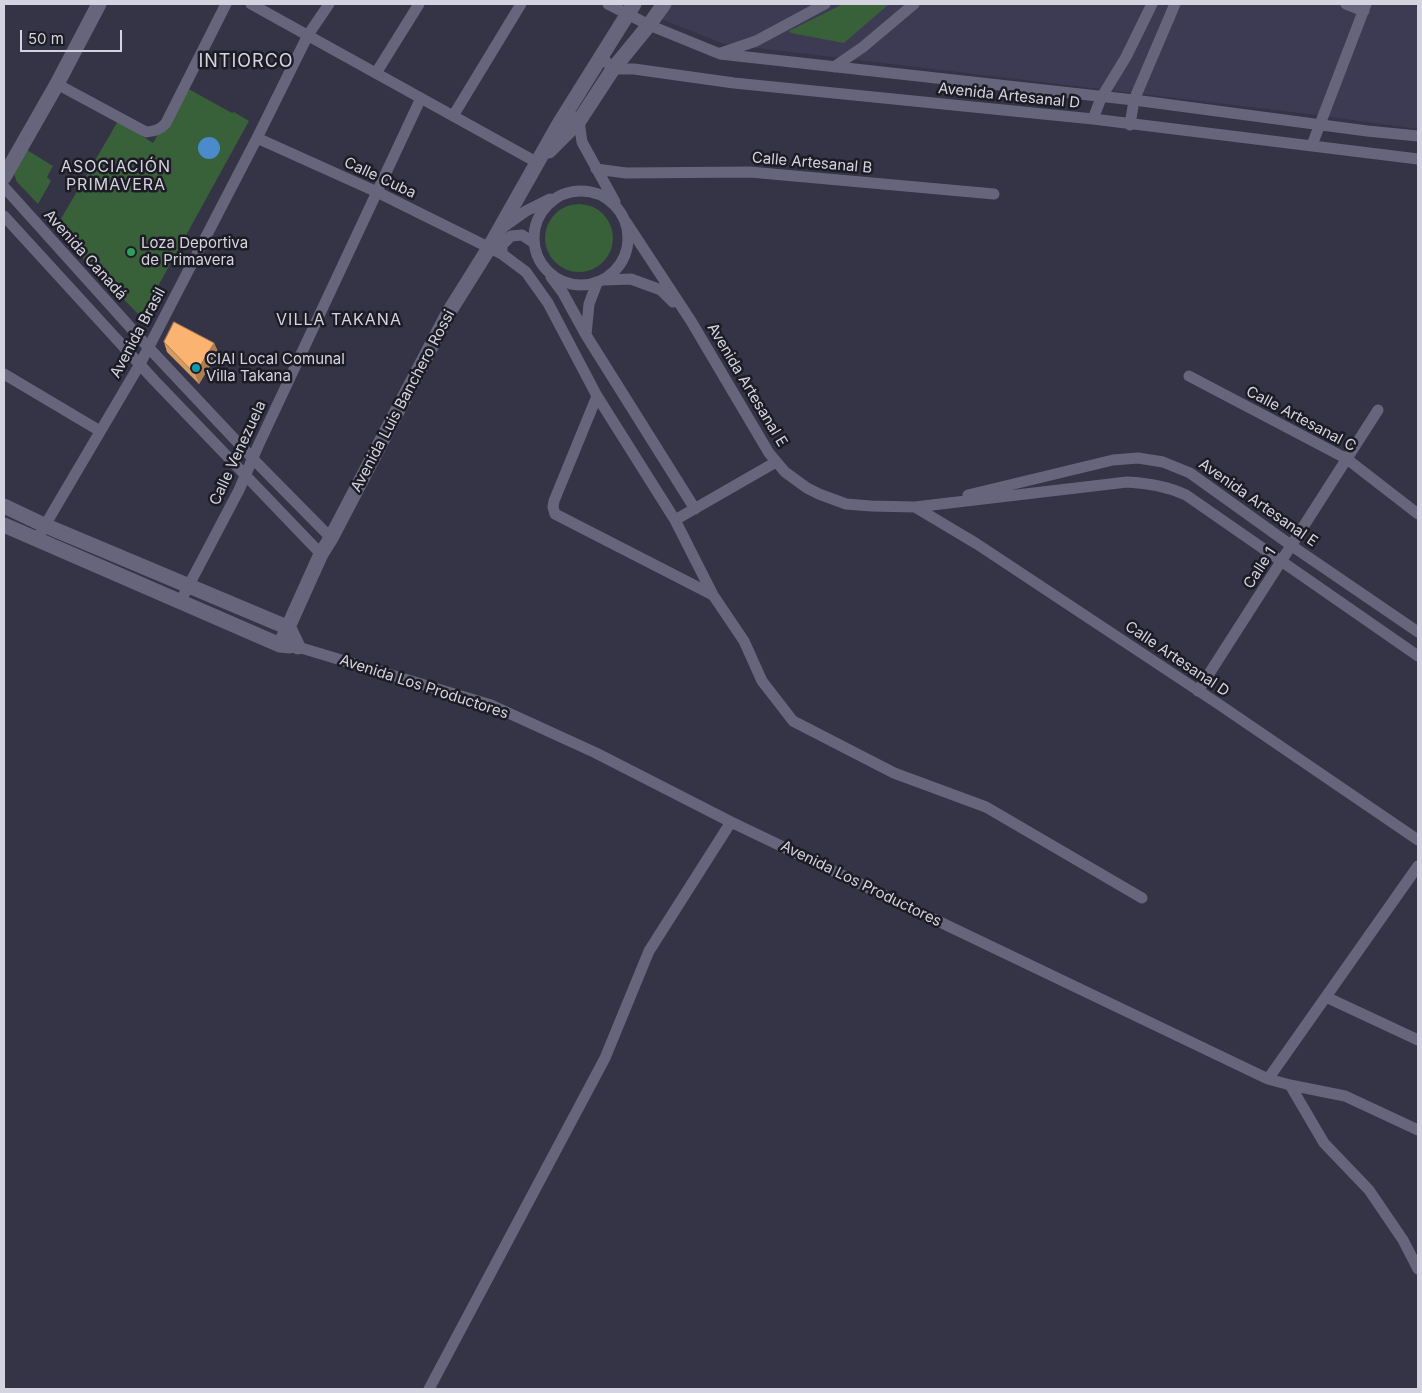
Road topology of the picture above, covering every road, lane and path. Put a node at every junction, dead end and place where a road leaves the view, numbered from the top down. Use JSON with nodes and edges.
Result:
{"nodes":[{"id":1,"x":99,"y":4,"type":"edge"},
{"id":2,"x":226,"y":4,"type":"edge"},
{"id":3,"x":251,"y":4,"type":"edge"},
{"id":4,"x":329,"y":4,"type":"edge"},
{"id":5,"x":419,"y":4,"type":"edge"},
{"id":6,"x":521,"y":4,"type":"edge"},
{"id":7,"x":608,"y":4,"type":"edge"},
{"id":8,"x":664,"y":4,"type":"edge"},
{"id":9,"x":825,"y":4,"type":"edge"},
{"id":10,"x":914,"y":4,"type":"edge"},
{"id":11,"x":1152,"y":4,"type":"edge"},
{"id":12,"x":1175,"y":4,"type":"edge"},
{"id":13,"x":1346,"y":4,"type":"edge"},
{"id":14,"x":1365,"y":7,"type":"edge"},
{"id":15,"x":630,"y":9,"type":"edge"},
{"id":16,"x":650,"y":25,"type":"junction"},
{"id":17,"x":308,"y":35,"type":"junction"},
{"id":18,"x":720,"y":54,"type":"junction"},
{"id":19,"x":601,"y":56,"type":"junction"},
{"id":20,"x":834,"y":67,"type":"junction"},
{"id":21,"x":614,"y":69,"type":"junction"},
{"id":22,"x":376,"y":73,"type":"junction"},
{"id":23,"x":57,"y":84,"type":"junction"},
{"id":24,"x":421,"y":98,"type":"junction"},
{"id":25,"x":1102,"y":98,"type":"junction"},
{"id":26,"x":1134,"y":100,"type":"junction"},
{"id":27,"x":567,"y":111,"type":"junction"},
{"id":28,"x":453,"y":116,"type":"junction"},
{"id":29,"x":1093,"y":120,"type":"junction"},
{"id":30,"x":579,"y":121,"type":"junction"},
{"id":31,"x":1320,"y":124,"type":"junction"},
{"id":32,"x":1130,"y":125,"type":"junction"},
{"id":33,"x":1418,"y":136,"type":"edge"},
{"id":34,"x":257,"y":138,"type":"junction"},
{"id":35,"x":1312,"y":145,"type":"junction"},
{"id":36,"x":1418,"y":159,"type":"edge"},
{"id":37,"x":538,"y":163,"type":"junction"},
{"id":38,"x":596,"y":170,"type":"junction"},
{"id":39,"x":626,"y":173,"type":"junction"},
{"id":40,"x":4,"y":177,"type":"edge"},
{"id":41,"x":528,"y":179,"type":"junction"},
{"id":42,"x":4,"y":187,"type":"edge"},
{"id":43,"x":607,"y":188,"type":"junction"},
{"id":44,"x":377,"y":192,"type":"junction"},
{"id":45,"x":994,"y":194,"type":"dead end"},
{"id":46,"x":557,"y":197,"type":"junction"},
{"id":47,"x":618,"y":208,"type":"junction"},
{"id":48,"x":526,"y":211,"type":"junction"},
{"id":49,"x":4,"y":216,"type":"edge"},
{"id":50,"x":626,"y":222,"type":"junction"},
{"id":51,"x":505,"y":233,"type":"junction"},
{"id":52,"x":534,"y":240,"type":"junction"},
{"id":53,"x":495,"y":251,"type":"junction"},
{"id":54,"x":547,"y":271,"type":"junction"},
{"id":55,"x":600,"y":282,"type":"junction"},
{"id":56,"x":691,"y":321,"type":"junction"},
{"id":57,"x":586,"y":335,"type":"junction"},
{"id":58,"x":148,"y":347,"type":"junction"},
{"id":59,"x":140,"y":364,"type":"junction"},
{"id":60,"x":4,"y":374,"type":"edge"},
{"id":61,"x":1189,"y":376,"type":"dead end"},
{"id":62,"x":597,"y":396,"type":"junction"},
{"id":63,"x":1378,"y":410,"type":"dead end"},
{"id":64,"x":100,"y":431,"type":"junction"},
{"id":65,"x":253,"y":459,"type":"junction"},
{"id":66,"x":1347,"y":459,"type":"junction"},
{"id":67,"x":776,"y":462,"type":"junction"},
{"id":68,"x":245,"y":476,"type":"junction"},
{"id":69,"x":4,"y":506,"type":"edge"},
{"id":70,"x":915,"y":507,"type":"junction"},
{"id":71,"x":695,"y":509,"type":"junction"},
{"id":72,"x":1418,"y":514,"type":"edge"},
{"id":73,"x":675,"y":520,"type":"junction"},
{"id":74,"x":44,"y":525,"type":"junction"},
{"id":75,"x":4,"y":526,"type":"edge"},
{"id":76,"x":331,"y":538,"type":"junction"},
{"id":77,"x":37,"y":540,"type":"junction"},
{"id":78,"x":1292,"y":546,"type":"junction"},
{"id":79,"x":321,"y":554,"type":"junction"},
{"id":80,"x":1282,"y":561,"type":"junction"},
{"id":81,"x":188,"y":585,"type":"junction"},
{"id":82,"x":713,"y":595,"type":"junction"},
{"id":83,"x":180,"y":602,"type":"junction"},
{"id":84,"x":289,"y":628,"type":"junction"},
{"id":85,"x":1418,"y":632,"type":"edge"},
{"id":86,"x":280,"y":645,"type":"junction"},
{"id":87,"x":298,"y":647,"type":"junction"},
{"id":88,"x":1418,"y":656,"type":"edge"},
{"id":89,"x":1198,"y":691,"type":"junction"},
{"id":90,"x":731,"y":822,"type":"junction"},
{"id":91,"x":1418,"y":840,"type":"edge"},
{"id":92,"x":1418,"y":866,"type":"edge"},
{"id":93,"x":1142,"y":898,"type":"dead end"},
{"id":94,"x":1326,"y":997,"type":"junction"},
{"id":95,"x":1418,"y":1040,"type":"edge"},
{"id":96,"x":1268,"y":1079,"type":"junction"},
{"id":97,"x":1290,"y":1085,"type":"junction"},
{"id":98,"x":1418,"y":1130,"type":"edge"},
{"id":99,"x":1418,"y":1269,"type":"edge"},
{"id":100,"x":430,"y":1389,"type":"edge"}],
"edges":[{"from":1,"to":23,"type":"street"},
{"from":2,"to":23,"type":"street"},
{"from":3,"to":17,"type":"street"},
{"from":4,"to":17,"type":"street","name":"Avenida Brasil"},
{"from":5,"to":22,"type":"street"},
{"from":6,"to":28,"type":"street"},
{"from":7,"to":15,"type":"street","name":"Avenida Artesanal D"},
{"from":8,"to":16,"type":"street","name":"Avenida Luis Banchero Rossi"},
{"from":9,"to":18,"type":"street"},
{"from":10,"to":20,"type":"street"},
{"from":11,"to":25,"type":"street"},
{"from":12,"to":26,"type":"street"},
{"from":13,"to":14,"type":"street"},
{"from":14,"to":31,"type":"street"},
{"from":15,"to":16,"type":"street","name":"Avenida Artesanal D"},
{"from":15,"to":19,"type":"street","name":"Avenida Luis Banchero Rossi"},
{"from":16,"to":18,"type":"street","name":"Avenida Artesanal D"},
{"from":16,"to":21,"type":"street","name":"Avenida Luis Banchero Rossi"},
{"from":17,"to":22,"type":"street"},
{"from":17,"to":34,"type":"street","name":"Avenida Brasil"},
{"from":18,"to":20,"type":"street","name":"Avenida Artesanal D"},
{"from":19,"to":21,"type":"street"},
{"from":19,"to":27,"type":"street","name":"Avenida Luis Banchero Rossi"},
{"from":20,"to":25,"type":"street","name":"Avenida Artesanal D"},
{"from":21,"to":29,"type":"street","name":"Avenida Artesanal D"},
{"from":21,"to":30,"type":"street","name":"Avenida Luis Banchero Rossi"},
{"from":22,"to":24,"type":"street"},
{"from":23,"to":40,"type":"street"},
{"from":24,"to":28,"type":"street"},
{"from":24,"to":44,"type":"street","name":"Calle Venezuela"},
{"from":25,"to":26,"type":"street","name":"Avenida Artesanal D"},
{"from":25,"to":29,"type":"street"},
{"from":26,"to":31,"type":"street","name":"Avenida Artesanal D"},
{"from":26,"to":32,"type":"street"},
{"from":27,"to":30,"type":"street"},
{"from":27,"to":37,"type":"street","name":"Avenida Luis Banchero Rossi"},
{"from":28,"to":37,"type":"street"},
{"from":29,"to":32,"type":"street","name":"Avenida Artesanal D"},
{"from":30,"to":37,"type":"street","name":"Avenida Luis Banchero Rossi"},
{"from":30,"to":38,"type":"street"},
{"from":31,"to":33,"type":"street","name":"Avenida Artesanal D"},
{"from":31,"to":35,"type":"street"},
{"from":32,"to":35,"type":"street","name":"Avenida Artesanal D"},
{"from":34,"to":44,"type":"street","name":"Calle Cuba"},
{"from":34,"to":58,"type":"street","name":"Avenida Brasil"},
{"from":35,"to":36,"type":"street","name":"Avenida Artesanal D"},
{"from":37,"to":41,"type":"street","name":"Avenida Luis Banchero Rossi"},
{"from":38,"to":39,"type":"street","name":"Calle Artesanal B"},
{"from":38,"to":43,"type":"street"},
{"from":39,"to":43,"type":"street"},
{"from":39,"to":45,"type":"street","name":"Calle Artesanal B"},
{"from":41,"to":48,"type":"street"},
{"from":41,"to":51,"type":"street","name":"Avenida Luis Banchero Rossi"},
{"from":42,"to":58,"type":"street","name":"Avenida Canadá"},
{"from":43,"to":47,"type":"street"},
{"from":44,"to":53,"type":"street","name":"Calle Cuba"},
{"from":44,"to":65,"type":"street","name":"Calle Venezuela"},
{"from":46,"to":47,"type":"street"},
{"from":46,"to":48,"type":"street"},
{"from":46,"to":52,"type":"street"},
{"from":47,"to":50,"type":"street"},
{"from":48,"to":51,"type":"street"},
{"from":48,"to":52,"type":"street"},
{"from":49,"to":59,"type":"street"},
{"from":50,"to":55,"type":"street"},
{"from":50,"to":56,"type":"street"},
{"from":51,"to":52,"type":"street"},
{"from":51,"to":53,"type":"street","name":"Avenida Luis Banchero Rossi"},
{"from":52,"to":54,"type":"street"},
{"from":53,"to":62,"type":"street","name":"Calle Cuba"},
{"from":53,"to":76,"type":"street","name":"Avenida Luis Banchero Rossi"},
{"from":54,"to":55,"type":"street"},
{"from":54,"to":57,"type":"street"},
{"from":55,"to":56,"type":"street"},
{"from":55,"to":57,"type":"street"},
{"from":56,"to":67,"type":"street","name":"Avenida Artesanal E"},
{"from":57,"to":71,"type":"street"},
{"from":58,"to":59,"type":"street","name":"Avenida Brasil"},
{"from":58,"to":65,"type":"street","name":"Avenida Canadá"},
{"from":59,"to":64,"type":"street","name":"Avenida Brasil"},
{"from":59,"to":68,"type":"street"},
{"from":60,"to":64,"type":"street"},
{"from":61,"to":66,"type":"street","name":"Calle Artesanal C"},
{"from":62,"to":73,"type":"street","name":"Calle Cuba"},
{"from":62,"to":82,"type":"street"},
{"from":63,"to":66,"type":"street","name":"Calle 1"},
{"from":64,"to":74,"type":"street","name":"Avenida Brasil"},
{"from":65,"to":68,"type":"street","name":"Calle Venezuela"},
{"from":65,"to":76,"type":"street","name":"Avenida Canadá"},
{"from":66,"to":72,"type":"street","name":"Calle Artesanal C"},
{"from":66,"to":78,"type":"street","name":"Calle 1"},
{"from":67,"to":70,"type":"street","name":"Avenida Artesanal E"},
{"from":67,"to":71,"type":"street"},
{"from":68,"to":79,"type":"street"},
{"from":68,"to":81,"type":"street","name":"Calle Venezuela"},
{"from":69,"to":74,"type":"street"},
{"from":70,"to":78,"type":"street","name":"Avenida Artesanal E"},
{"from":70,"to":80,"type":"street","name":"Avenida Artesanal E"},
{"from":70,"to":89,"type":"street","name":"Calle Artesanal D"},
{"from":71,"to":73,"type":"street"},
{"from":73,"to":82,"type":"street","name":"Calle Cuba"},
{"from":74,"to":77,"type":"street","name":"Avenida Brasil"},
{"from":74,"to":81,"type":"street"},
{"from":75,"to":77,"type":"street","name":"Avenida Los Productores"},
{"from":76,"to":79,"type":"street","name":"Avenida Luis Banchero Rossi"},
{"from":77,"to":83,"type":"street","name":"Avenida Los Productores"},
{"from":78,"to":80,"type":"street","name":"Calle 1"},
{"from":78,"to":85,"type":"street","name":"Avenida Artesanal E"},
{"from":79,"to":84,"type":"street","name":"Avenida Luis Banchero Rossi"},
{"from":80,"to":88,"type":"street","name":"Avenida Artesanal E"},
{"from":80,"to":89,"type":"street","name":"Calle 1"},
{"from":81,"to":83,"type":"street","name":"Calle Venezuela"},
{"from":81,"to":84,"type":"street"},
{"from":82,"to":93,"type":"street","name":"Calle Cuba"},
{"from":83,"to":86,"type":"street","name":"Avenida Los Productores"},
{"from":84,"to":86,"type":"street","name":"Avenida Luis Banchero Rossi"},
{"from":84,"to":87,"type":"street"},
{"from":86,"to":87,"type":"street","name":"Avenida Los Productores"},
{"from":87,"to":90,"type":"street","name":"Avenida Los Productores"},
{"from":89,"to":91,"type":"street","name":"Calle Artesanal D"},
{"from":90,"to":96,"type":"street","name":"Avenida Los Productores"},
{"from":90,"to":100,"type":"street"},
{"from":92,"to":94,"type":"street"},
{"from":94,"to":95,"type":"street"},
{"from":94,"to":96,"type":"street"},
{"from":96,"to":97,"type":"street","name":"Avenida Los Productores"},
{"from":97,"to":98,"type":"street","name":"Avenida Los Productores"},
{"from":97,"to":99,"type":"street"}]}
